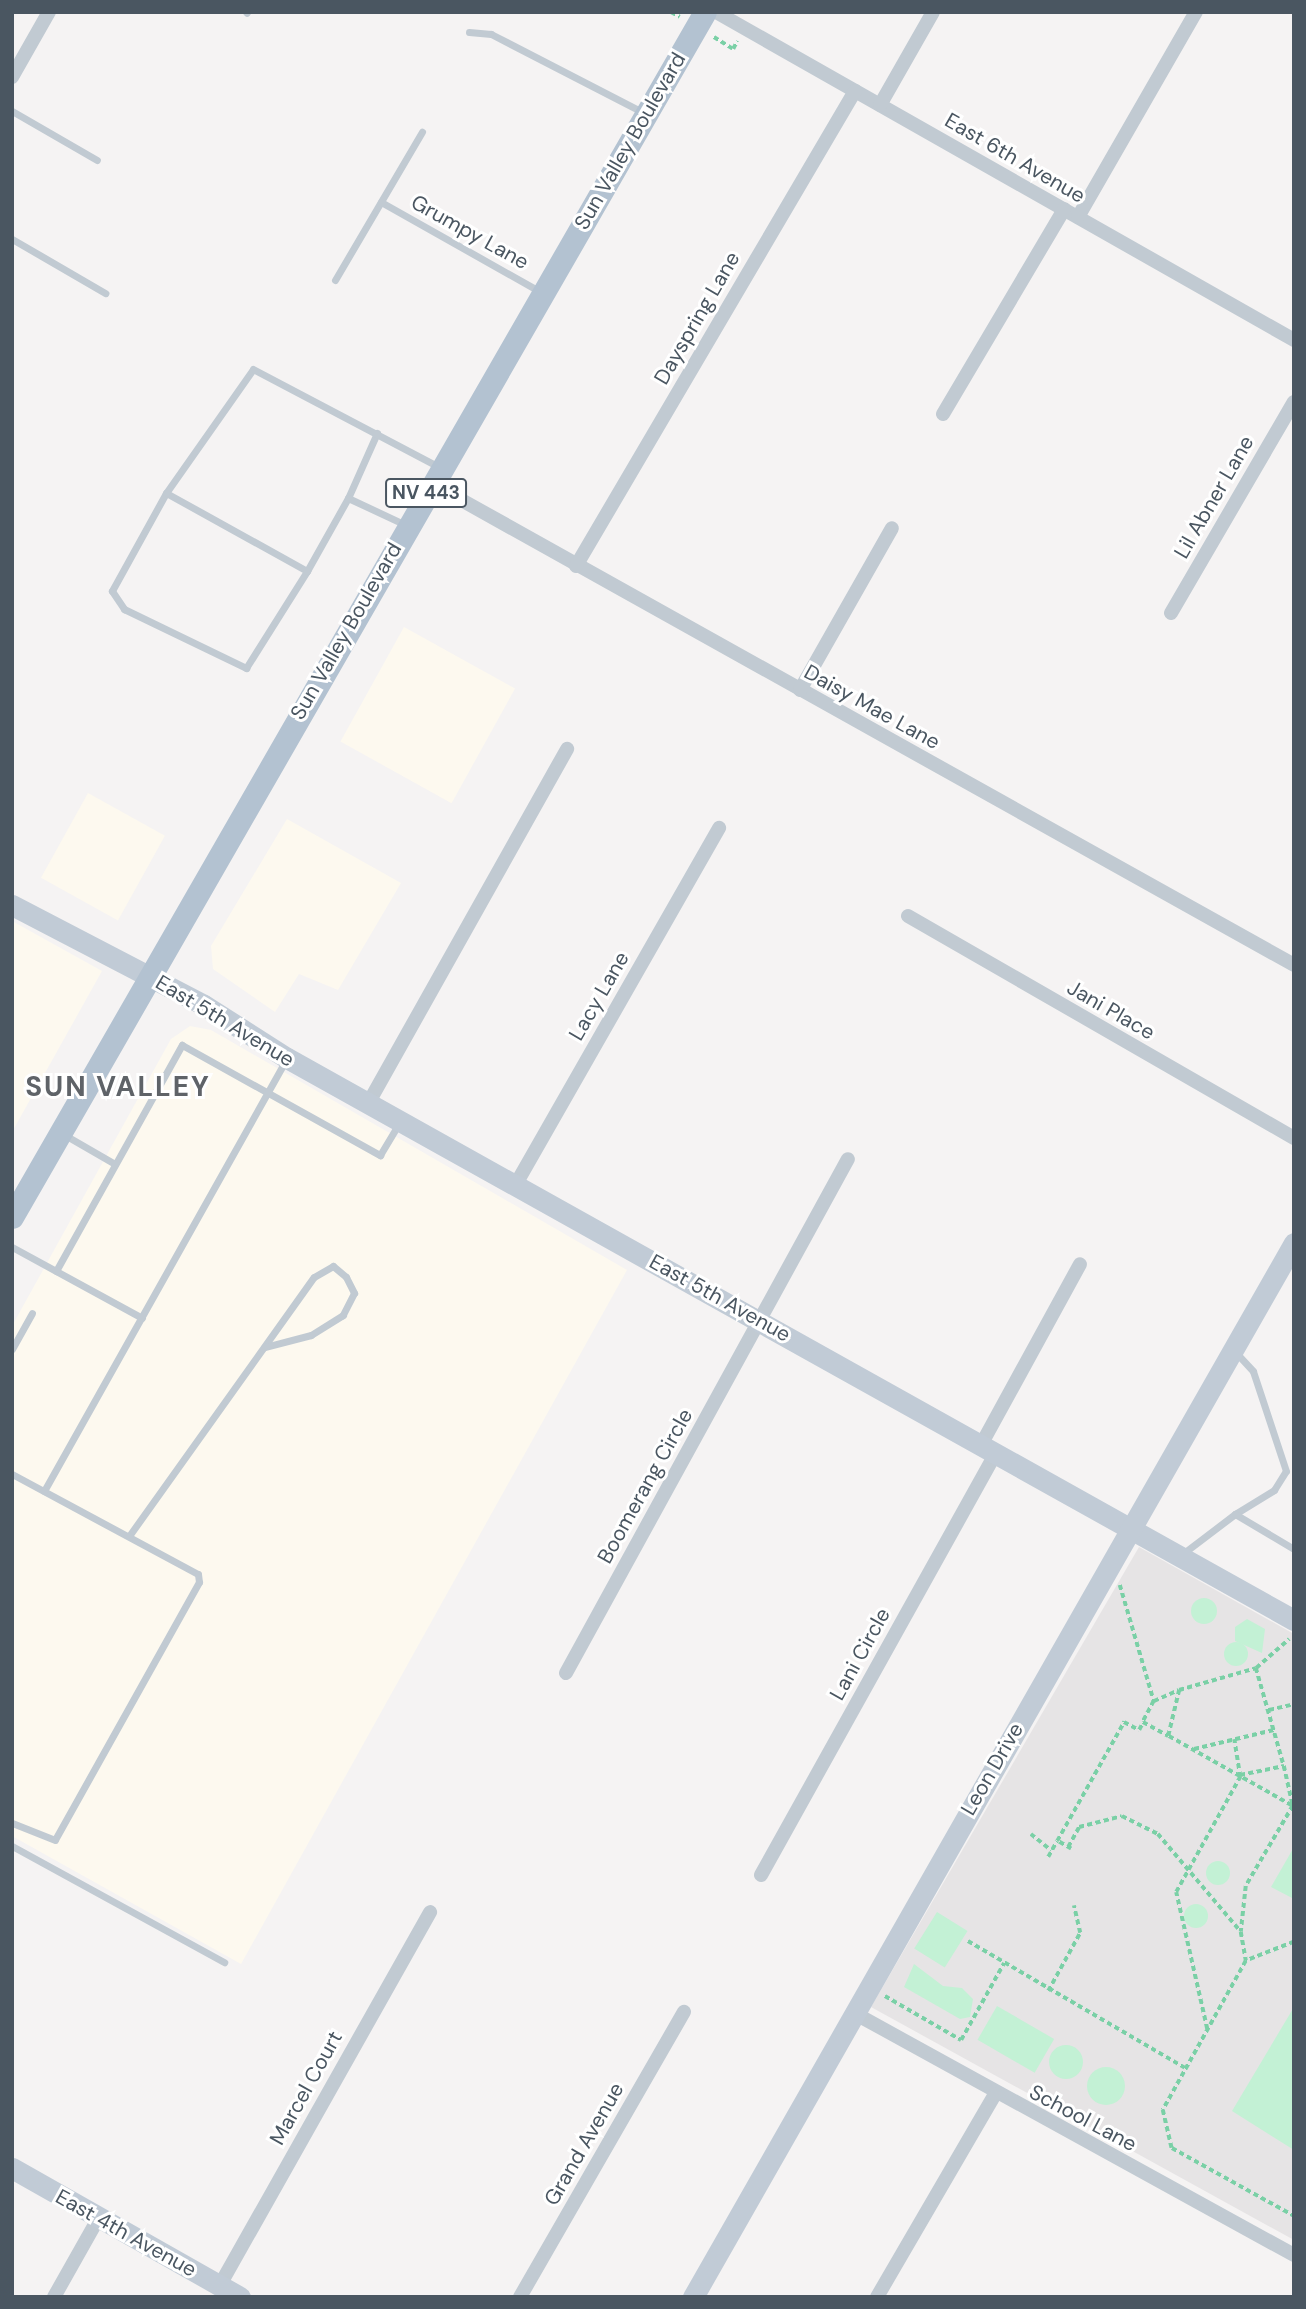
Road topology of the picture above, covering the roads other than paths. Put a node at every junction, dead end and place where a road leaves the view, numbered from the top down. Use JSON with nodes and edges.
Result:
{"nodes":[{"id":1,"x":48,"y":12,"type":"edge"},
{"id":2,"x":705,"y":12,"type":"edge"},
{"id":3,"x":716,"y":12,"type":"edge"},
{"id":4,"x":933,"y":12,"type":"edge"},
{"id":5,"x":1196,"y":12,"type":"edge"},
{"id":6,"x":470,"y":32,"type":"dead end"},
{"id":7,"x":12,"y":77,"type":"edge"},
{"id":8,"x":855,"y":91,"type":"junction"},
{"id":9,"x":880,"y":105,"type":"junction"},
{"id":10,"x":12,"y":111,"type":"edge"},
{"id":11,"x":646,"y":114,"type":"junction"},
{"id":12,"x":422,"y":132,"type":"dead end"},
{"id":13,"x":97,"y":160,"type":"dead end"},
{"id":14,"x":381,"y":202,"type":"junction"},
{"id":15,"x":1064,"y":209,"type":"junction"},
{"id":16,"x":1078,"y":217,"type":"junction"},
{"id":17,"x":12,"y":239,"type":"edge"},
{"id":18,"x":335,"y":280,"type":"dead end"},
{"id":19,"x":542,"y":292,"type":"junction"},
{"id":20,"x":105,"y":293,"type":"dead end"},
{"id":21,"x":1294,"y":340,"type":"edge"},
{"id":22,"x":1294,"y":402,"type":"edge"},
{"id":23,"x":943,"y":414,"type":"dead end"},
{"id":24,"x":377,"y":433,"type":"junction"},
{"id":25,"x":436,"y":476,"type":"junction"},
{"id":26,"x":166,"y":493,"type":"junction"},
{"id":27,"x":348,"y":498,"type":"junction"},
{"id":28,"x":407,"y":526,"type":"junction"},
{"id":29,"x":892,"y":528,"type":"dead end"},
{"id":30,"x":576,"y":566,"type":"junction"},
{"id":31,"x":307,"y":571,"type":"junction"},
{"id":32,"x":1171,"y":613,"type":"dead end"},
{"id":33,"x":800,"y":690,"type":"junction"},
{"id":34,"x":567,"y":749,"type":"dead end"},
{"id":35,"x":719,"y":828,"type":"dead end"},
{"id":36,"x":12,"y":905,"type":"edge"},
{"id":37,"x":908,"y":916,"type":"dead end"},
{"id":38,"x":1294,"y":965,"type":"edge"},
{"id":39,"x":146,"y":974,"type":"junction"},
{"id":40,"x":287,"y":1058,"type":"junction"},
{"id":41,"x":267,"y":1092,"type":"junction"},
{"id":42,"x":369,"y":1102,"type":"junction"},
{"id":43,"x":402,"y":1119,"type":"junction"},
{"id":44,"x":59,"y":1132,"type":"junction"},
{"id":45,"x":1294,"y":1138,"type":"edge"},
{"id":46,"x":848,"y":1159,"type":"dead end"},
{"id":47,"x":115,"y":1164,"type":"junction"},
{"id":48,"x":516,"y":1184,"type":"junction"},
{"id":49,"x":12,"y":1217,"type":"edge"},
{"id":50,"x":1294,"y":1243,"type":"edge"},
{"id":51,"x":12,"y":1247,"type":"edge"},
{"id":52,"x":1080,"y":1264,"type":"dead end"},
{"id":53,"x":56,"y":1271,"type":"junction"},
{"id":54,"x":33,"y":1313,"type":"dead end"},
{"id":55,"x":142,"y":1318,"type":"junction"},
{"id":56,"x":760,"y":1321,"type":"junction"},
{"id":57,"x":265,"y":1347,"type":"junction"},
{"id":58,"x":12,"y":1349,"type":"edge"},
{"id":59,"x":1232,"y":1349,"type":"junction"},
{"id":60,"x":989,"y":1449,"type":"junction"},
{"id":61,"x":12,"y":1474,"type":"edge"},
{"id":62,"x":44,"y":1491,"type":"junction"},
{"id":63,"x":1235,"y":1514,"type":"junction"},
{"id":64,"x":1129,"y":1527,"type":"junction"},
{"id":65,"x":129,"y":1536,"type":"junction"},
{"id":66,"x":1294,"y":1549,"type":"edge"},
{"id":67,"x":1180,"y":1556,"type":"junction"},
{"id":68,"x":1294,"y":1620,"type":"edge"},
{"id":69,"x":566,"y":1673,"type":"dead end"},
{"id":70,"x":12,"y":1823,"type":"edge"},
{"id":71,"x":12,"y":1846,"type":"edge"},
{"id":72,"x":761,"y":1875,"type":"dead end"},
{"id":73,"x":430,"y":1912,"type":"dead end"},
{"id":74,"x":223,"y":1962,"type":"dead end"},
{"id":75,"x":684,"y":2012,"type":"dead end"},
{"id":76,"x":854,"y":2013,"type":"junction"},
{"id":77,"x":995,"y":2095,"type":"junction"},
{"id":78,"x":12,"y":2168,"type":"edge"},
{"id":79,"x":99,"y":2217,"type":"junction"},
{"id":80,"x":1294,"y":2255,"type":"edge"},
{"id":81,"x":219,"y":2286,"type":"junction"},
{"id":82,"x":54,"y":2297,"type":"edge"},
{"id":83,"x":240,"y":2297,"type":"edge"},
{"id":84,"x":520,"y":2297,"type":"edge"},
{"id":85,"x":693,"y":2297,"type":"edge"},
{"id":86,"x":877,"y":2297,"type":"edge"}],
"edges":[{"from":1,"to":7,"type":"street"},
{"from":2,"to":11,"type":"main road","name":"Sun Valley Boulevard","number":"NV 443"},
{"from":3,"to":8,"type":"street","name":"East 6th Avenue"},
{"from":4,"to":9,"type":"street"},
{"from":5,"to":16,"type":"street"},
{"from":6,"to":11,"type":"lane"},
{"from":8,"to":9,"type":"street","name":"East 6th Avenue"},
{"from":8,"to":30,"type":"street","name":"Dayspring Lane"},
{"from":9,"to":15,"type":"street","name":"East 6th Avenue"},
{"from":10,"to":13,"type":"lane"},
{"from":11,"to":19,"type":"main road","name":"Sun Valley Boulevard","number":"NV 443"},
{"from":12,"to":14,"type":"lane","name":"Grumpy Lane"},
{"from":14,"to":18,"type":"lane","name":"Grumpy Lane"},
{"from":14,"to":19,"type":"lane","name":"Grumpy Lane"},
{"from":15,"to":16,"type":"street","name":"East 6th Avenue"},
{"from":15,"to":23,"type":"street"},
{"from":16,"to":21,"type":"street","name":"East 6th Avenue"},
{"from":17,"to":20,"type":"lane"},
{"from":19,"to":25,"type":"main road","name":"Sun Valley Boulevard","number":"NV 443"},
{"from":22,"to":32,"type":"street","name":"Lil Abner Lane"},
{"from":24,"to":25,"type":"lane"},
{"from":24,"to":26,"type":"lane"},
{"from":24,"to":27,"type":"lane"},
{"from":25,"to":28,"type":"main road","name":"Sun Valley Boulevard","number":"NV 443"},
{"from":25,"to":30,"type":"street","name":"Daisy Mae Lane"},
{"from":26,"to":31,"type":"lane"},
{"from":26,"to":31,"type":"lane"},
{"from":27,"to":28,"type":"lane"},
{"from":27,"to":31,"type":"lane"},
{"from":28,"to":39,"type":"main road","name":"Sun Valley Boulevard","number":"NV 443"},
{"from":29,"to":33,"type":"street"},
{"from":30,"to":33,"type":"street","name":"Daisy Mae Lane"},
{"from":33,"to":38,"type":"street","name":"Daisy Mae Lane"},
{"from":34,"to":42,"type":"street"},
{"from":35,"to":48,"type":"street","name":"Lacy Lane"},
{"from":36,"to":39,"type":"street","name":"East 5th Avenue"},
{"from":37,"to":45,"type":"street","name":"Jani Place"},
{"from":39,"to":40,"type":"street","name":"East 5th Avenue"},
{"from":39,"to":44,"type":"main road","name":"Sun Valley Boulevard","number":"NV 443"},
{"from":40,"to":41,"type":"lane"},
{"from":40,"to":42,"type":"street","name":"East 5th Avenue"},
{"from":41,"to":43,"type":"lane"},
{"from":41,"to":47,"type":"lane"},
{"from":41,"to":55,"type":"lane"},
{"from":42,"to":43,"type":"street","name":"East 5th Avenue"},
{"from":43,"to":48,"type":"street","name":"East 5th Avenue"},
{"from":44,"to":47,"type":"lane"},
{"from":44,"to":49,"type":"main road","name":"Sun Valley Boulevard","number":"NV 443"},
{"from":46,"to":56,"type":"street","name":"Boomerang Circle"},
{"from":47,"to":53,"type":"lane"},
{"from":48,"to":56,"type":"street","name":"East 5th Avenue"},
{"from":50,"to":59,"type":"street","name":"Leon Drive"},
{"from":51,"to":53,"type":"lane"},
{"from":52,"to":60,"type":"street","name":"Lani Circle"},
{"from":53,"to":55,"type":"lane"},
{"from":54,"to":58,"type":"lane"},
{"from":55,"to":62,"type":"lane"},
{"from":56,"to":60,"type":"street","name":"East 5th Avenue"},
{"from":56,"to":69,"type":"street","name":"Boomerang Circle"},
{"from":57,"to":57,"type":"lane"},
{"from":57,"to":65,"type":"lane"},
{"from":59,"to":63,"type":"lane"},
{"from":59,"to":64,"type":"street","name":"Leon Drive"},
{"from":60,"to":64,"type":"street","name":"East 5th Avenue"},
{"from":60,"to":72,"type":"street","name":"Lani Circle"},
{"from":61,"to":62,"type":"lane"},
{"from":62,"to":65,"type":"lane"},
{"from":63,"to":66,"type":"lane"},
{"from":63,"to":67,"type":"lane"},
{"from":64,"to":67,"type":"street","name":"East 5th Avenue"},
{"from":64,"to":76,"type":"street","name":"Leon Drive"},
{"from":65,"to":70,"type":"lane"},
{"from":67,"to":68,"type":"street","name":"East 5th Avenue"},
{"from":71,"to":74,"type":"lane"},
{"from":73,"to":81,"type":"street","name":"Marcel Court"},
{"from":75,"to":84,"type":"street","name":"Grand Avenue"},
{"from":76,"to":77,"type":"street","name":"School Lane"},
{"from":76,"to":85,"type":"street","name":"Leon Drive"},
{"from":77,"to":80,"type":"street","name":"School Lane"},
{"from":77,"to":86,"type":"street"},
{"from":78,"to":79,"type":"street","name":"East 4th Avenue"},
{"from":79,"to":81,"type":"street","name":"East 4th Avenue"},
{"from":79,"to":82,"type":"street"},
{"from":81,"to":83,"type":"street","name":"East 4th Avenue"}]}
